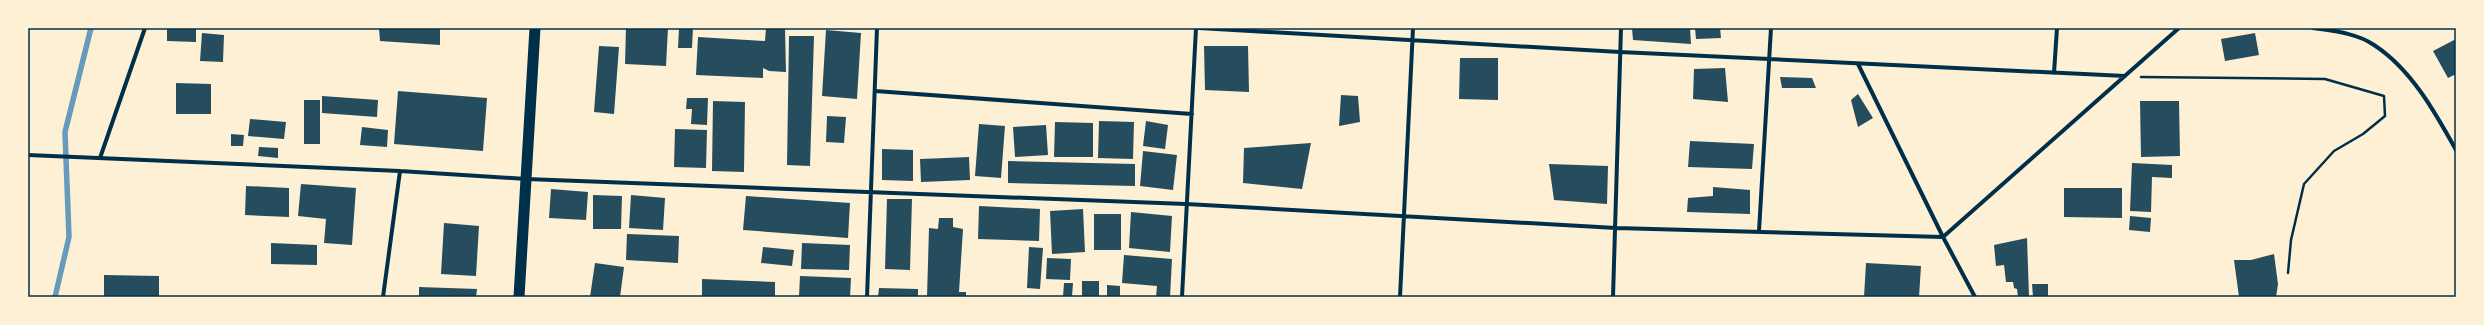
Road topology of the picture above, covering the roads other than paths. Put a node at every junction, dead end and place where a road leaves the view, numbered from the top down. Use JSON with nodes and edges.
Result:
{"nodes":[{"id":1,"x":145,"y":28,"type":"edge"},
{"id":2,"x":535,"y":28,"type":"edge"},
{"id":3,"x":877,"y":28,"type":"edge"},
{"id":4,"x":1198,"y":28,"type":"edge"},
{"id":5,"x":1413,"y":28,"type":"edge"},
{"id":6,"x":1621,"y":28,"type":"edge"},
{"id":7,"x":1771,"y":28,"type":"edge"},
{"id":8,"x":2057,"y":28,"type":"edge"},
{"id":9,"x":2179,"y":28,"type":"edge"},
{"id":10,"x":2313,"y":28,"type":"edge"},
{"id":11,"x":1412,"y":40,"type":"junction"},
{"id":12,"x":1620,"y":52,"type":"junction"},
{"id":13,"x":1770,"y":58,"type":"junction"},
{"id":14,"x":1858,"y":64,"type":"junction"},
{"id":15,"x":2054,"y":72,"type":"junction"},
{"id":16,"x":2125,"y":76,"type":"junction"},
{"id":17,"x":875,"y":91,"type":"junction"},
{"id":18,"x":1192,"y":114,"type":"junction"},
{"id":19,"x":2456,"y":150,"type":"edge"},
{"id":20,"x":28,"y":155,"type":"edge"},
{"id":21,"x":100,"y":158,"type":"junction"},
{"id":22,"x":400,"y":171,"type":"junction"},
{"id":23,"x":526,"y":179,"type":"junction"},
{"id":24,"x":871,"y":193,"type":"junction"},
{"id":25,"x":1186,"y":204,"type":"junction"},
{"id":26,"x":1403,"y":215,"type":"junction"},
{"id":27,"x":1616,"y":228,"type":"junction"},
{"id":28,"x":1759,"y":232,"type":"junction"},
{"id":29,"x":1943,"y":237,"type":"junction"},
{"id":30,"x":383,"y":297,"type":"edge"},
{"id":31,"x":519,"y":297,"type":"edge"},
{"id":32,"x":867,"y":297,"type":"edge"},
{"id":33,"x":1182,"y":297,"type":"edge"},
{"id":34,"x":1400,"y":297,"type":"edge"},
{"id":35,"x":1614,"y":297,"type":"edge"},
{"id":36,"x":1975,"y":297,"type":"edge"}],
"edges":[{"from":1,"to":21,"type":"street"},
{"from":2,"to":23,"type":"highway"},
{"from":3,"to":17,"type":"street"},
{"from":4,"to":11,"type":"street"},
{"from":4,"to":18,"type":"street"},
{"from":5,"to":11,"type":"street"},
{"from":6,"to":12,"type":"street"},
{"from":7,"to":13,"type":"street"},
{"from":8,"to":15,"type":"street"},
{"from":9,"to":16,"type":"street"},
{"from":10,"to":19,"type":"street"},
{"from":11,"to":12,"type":"street"},
{"from":11,"to":26,"type":"street"},
{"from":12,"to":13,"type":"street"},
{"from":12,"to":27,"type":"street"},
{"from":13,"to":14,"type":"street"},
{"from":13,"to":28,"type":"street"},
{"from":14,"to":15,"type":"street"},
{"from":14,"to":29,"type":"street"},
{"from":15,"to":16,"type":"street"},
{"from":16,"to":29,"type":"street"},
{"from":17,"to":18,"type":"street"},
{"from":17,"to":24,"type":"street"},
{"from":18,"to":25,"type":"street"},
{"from":20,"to":21,"type":"street"},
{"from":21,"to":22,"type":"street"},
{"from":22,"to":23,"type":"street"},
{"from":22,"to":30,"type":"street"},
{"from":23,"to":24,"type":"street"},
{"from":23,"to":31,"type":"highway"},
{"from":24,"to":25,"type":"street"},
{"from":24,"to":32,"type":"street"},
{"from":25,"to":26,"type":"street"},
{"from":25,"to":33,"type":"street"},
{"from":26,"to":27,"type":"street"},
{"from":26,"to":34,"type":"street"},
{"from":27,"to":28,"type":"street"},
{"from":27,"to":35,"type":"street"},
{"from":28,"to":29,"type":"street"},
{"from":29,"to":36,"type":"street"}]}
